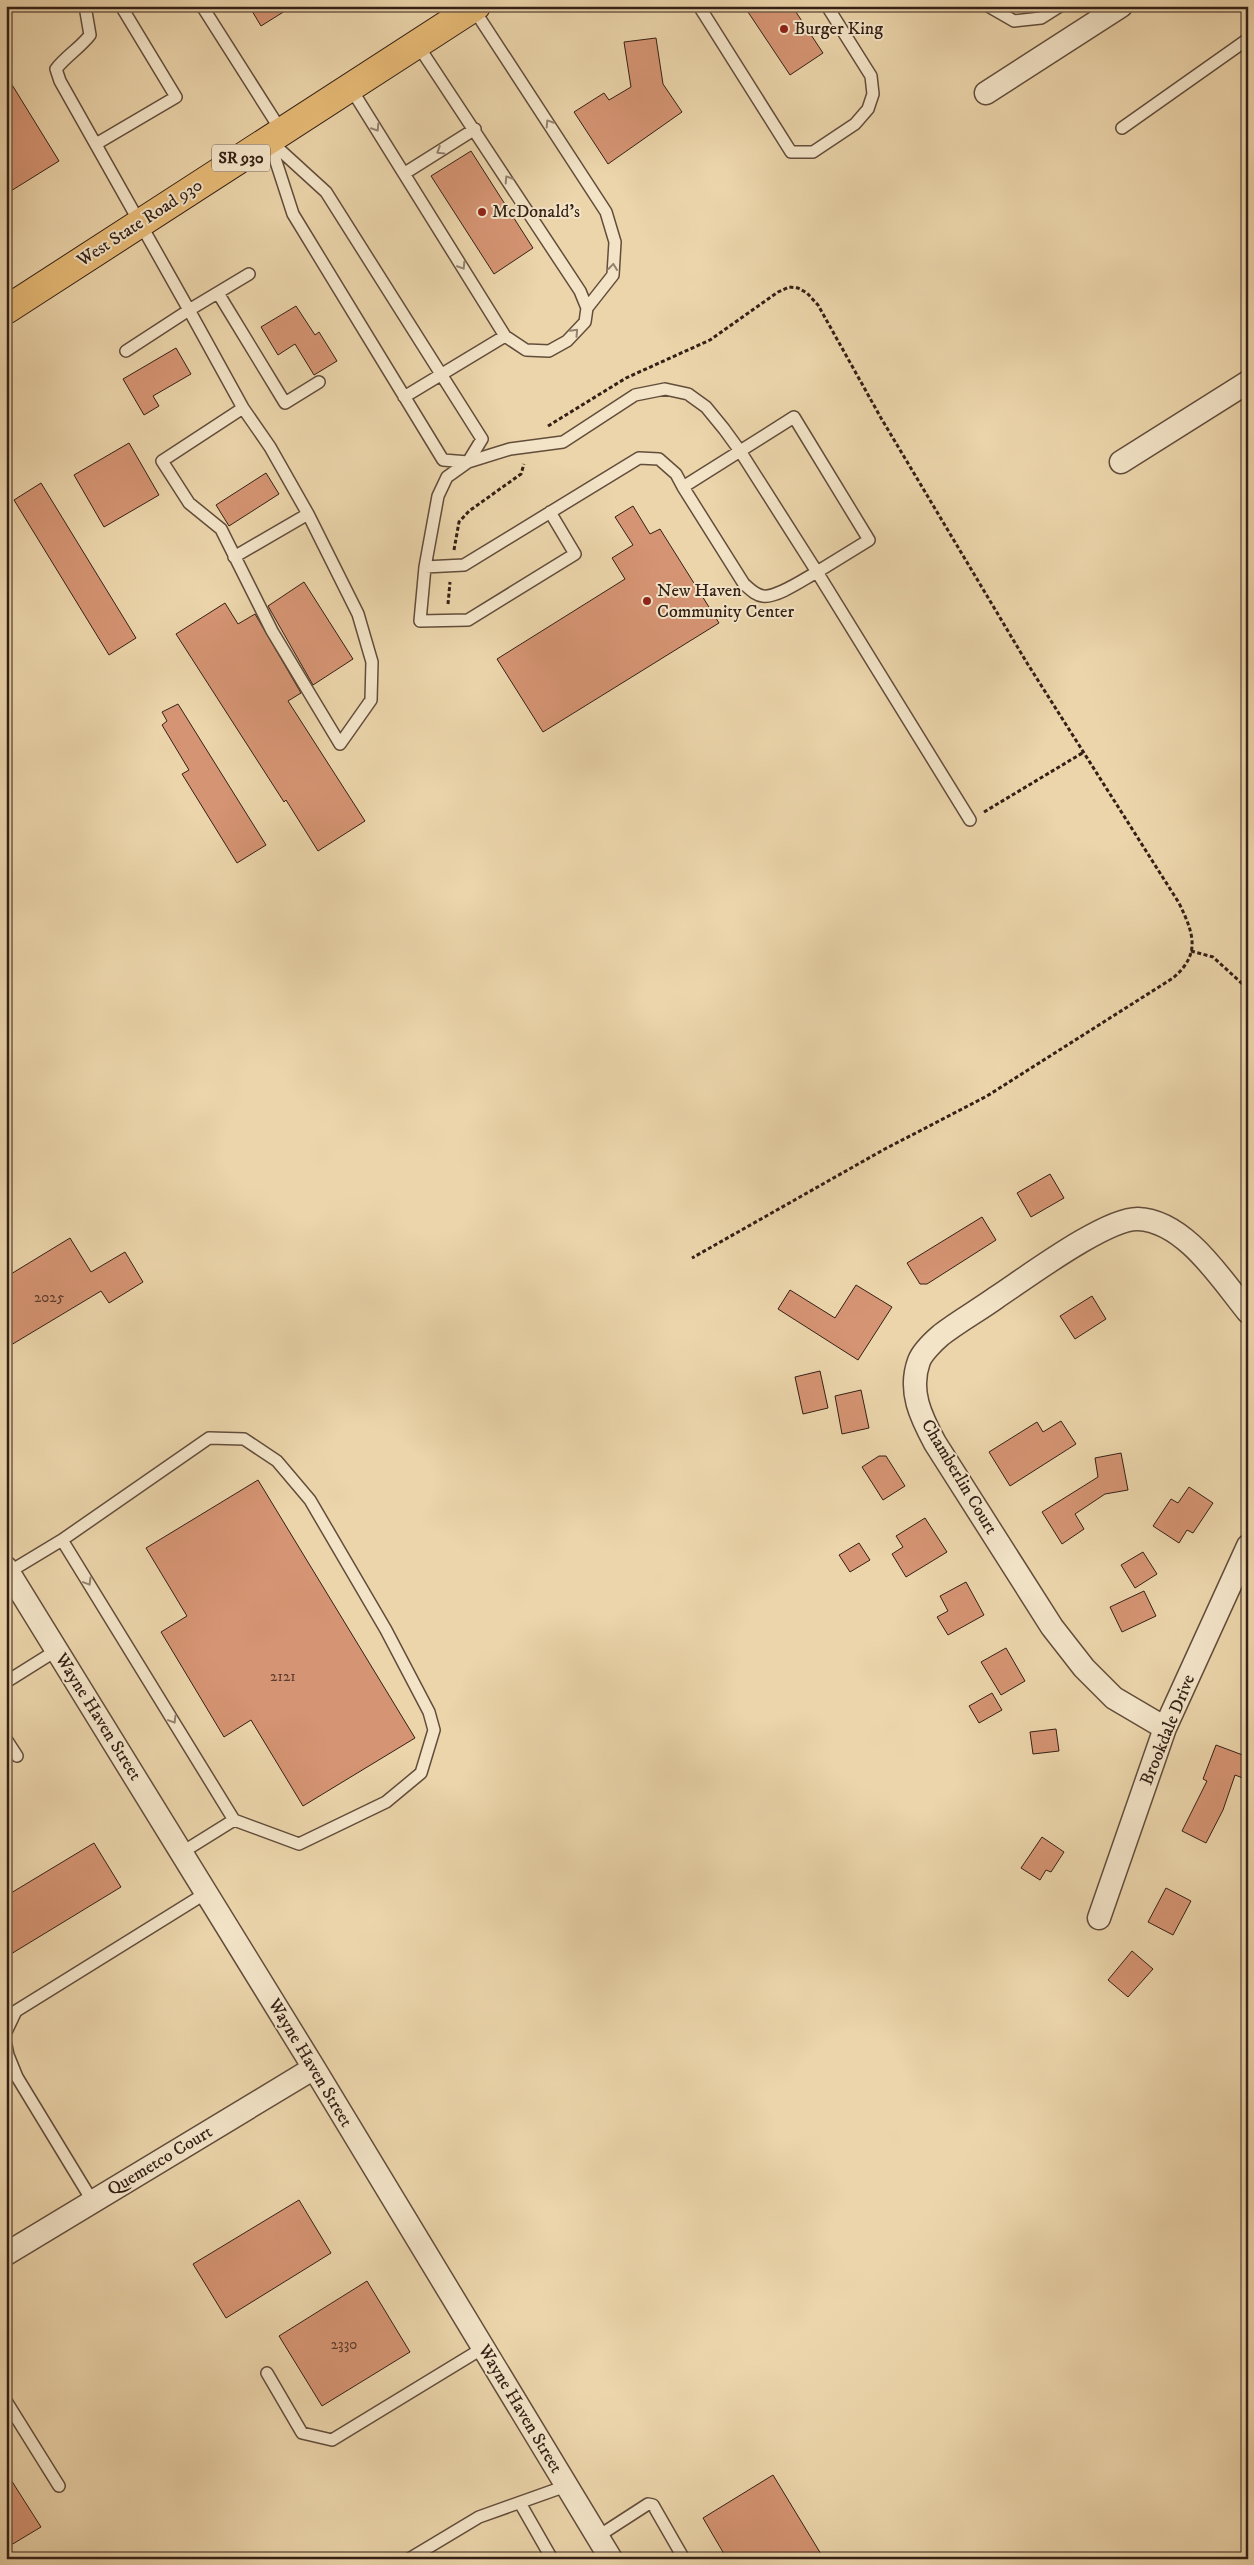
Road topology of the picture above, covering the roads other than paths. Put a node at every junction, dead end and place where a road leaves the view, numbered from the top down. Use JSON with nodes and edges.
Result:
{"nodes":[{"id":1,"x":85,"y":6,"type":"edge"},
{"id":2,"x":121,"y":6,"type":"edge"},
{"id":3,"x":202,"y":6,"type":"edge"},
{"id":4,"x":700,"y":6,"type":"edge"},
{"id":5,"x":827,"y":6,"type":"edge"},
{"id":6,"x":988,"y":6,"type":"edge"},
{"id":7,"x":1060,"y":6,"type":"edge"},
{"id":8,"x":1121,"y":6,"type":"edge"},
{"id":9,"x":475,"y":7,"type":"edge"},
{"id":10,"x":1248,"y":39,"type":"edge"},
{"id":11,"x":417,"y":44,"type":"junction"},
{"id":12,"x":350,"y":87,"type":"junction"},
{"id":13,"x":986,"y":93,"type":"dead end"},
{"id":14,"x":1122,"y":128,"type":"dead end"},
{"id":15,"x":475,"y":129,"type":"junction"},
{"id":16,"x":276,"y":136,"type":"junction"},
{"id":17,"x":96,"y":144,"type":"junction"},
{"id":18,"x":405,"y":173,"type":"junction"},
{"id":19,"x":139,"y":224,"type":"junction"},
{"id":20,"x":249,"y":274,"type":"dead end"},
{"id":21,"x":218,"y":293,"type":"junction"},
{"id":22,"x":588,"y":308,"type":"junction"},
{"id":23,"x":6,"y":310,"type":"edge"},
{"id":24,"x":189,"y":310,"type":"junction"},
{"id":25,"x":505,"y":336,"type":"junction"},
{"id":26,"x":126,"y":351,"type":"dead end"},
{"id":27,"x":443,"y":374,"type":"junction"},
{"id":28,"x":319,"y":382,"type":"dead end"},
{"id":29,"x":1248,"y":382,"type":"edge"},
{"id":30,"x":404,"y":397,"type":"junction"},
{"id":31,"x":243,"y":408,"type":"junction"},
{"id":32,"x":740,"y":451,"type":"junction"},
{"id":33,"x":468,"y":462,"type":"junction"},
{"id":34,"x":1121,"y":462,"type":"dead end"},
{"id":35,"x":683,"y":487,"type":"junction"},
{"id":36,"x":550,"y":512,"type":"junction"},
{"id":37,"x":308,"y":514,"type":"junction"},
{"id":38,"x":234,"y":557,"type":"junction"},
{"id":39,"x":425,"y":567,"type":"junction"},
{"id":40,"x":817,"y":572,"type":"junction"},
{"id":41,"x":970,"y":820,"type":"road end"},
{"id":42,"x":1248,"y":1312,"type":"edge"},
{"id":43,"x":62,"y":1540,"type":"junction"},
{"id":44,"x":1248,"y":1546,"type":"edge"},
{"id":45,"x":8,"y":1570,"type":"edge"},
{"id":46,"x":57,"y":1650,"type":"junction"},
{"id":47,"x":6,"y":1682,"type":"edge"},
{"id":48,"x":1165,"y":1728,"type":"junction"},
{"id":49,"x":6,"y":1739,"type":"edge"},
{"id":50,"x":17,"y":1756,"type":"dead end"},
{"id":51,"x":234,"y":1820,"type":"junction"},
{"id":52,"x":181,"y":1853,"type":"junction"},
{"id":53,"x":206,"y":1893,"type":"junction"},
{"id":54,"x":1099,"y":1918,"type":"dead end"},
{"id":55,"x":6,"y":2032,"type":"edge"},
{"id":56,"x":6,"y":2045,"type":"edge"},
{"id":57,"x":314,"y":2068,"type":"junction"},
{"id":58,"x":93,"y":2202,"type":"junction"},
{"id":59,"x":6,"y":2254,"type":"edge"},
{"id":60,"x":483,"y":2348,"type":"junction"},
{"id":61,"x":267,"y":2373,"type":"dead end"},
{"id":62,"x":6,"y":2401,"type":"edge"},
{"id":63,"x":59,"y":2486,"type":"dead end"},
{"id":64,"x":566,"y":2486,"type":"junction"},
{"id":65,"x":520,"y":2503,"type":"junction"},
{"id":66,"x":597,"y":2537,"type":"junction"},
{"id":67,"x":409,"y":2559,"type":"edge"},
{"id":68,"x":552,"y":2559,"type":"edge"},
{"id":69,"x":611,"y":2559,"type":"edge"},
{"id":70,"x":684,"y":2559,"type":"edge"}],
"edges":[{"from":1,"to":17,"type":"lane"},
{"from":2,"to":17,"type":"lane"},
{"from":3,"to":16,"type":"lane"},
{"from":4,"to":5,"type":"lane"},
{"from":6,"to":7,"type":"lane"},
{"from":8,"to":13,"type":"street"},
{"from":9,"to":11,"type":"highway","name":"West State Road 930","number":"SR 930"},
{"from":22,"to":9,"type":"lane","one_way":true},
{"from":10,"to":14,"type":"lane"},
{"from":11,"to":12,"type":"highway","name":"West State Road 930","number":"SR 930"},
{"from":11,"to":15,"type":"lane"},
{"from":12,"to":16,"type":"highway","name":"West State Road 930","number":"SR 930"},
{"from":12,"to":18,"type":"lane","one_way":true},
{"from":15,"to":18,"type":"lane","one_way":true},
{"from":22,"to":15,"type":"lane","one_way":true},
{"from":16,"to":19,"type":"highway","name":"West State Road 930","number":"SR 930"},
{"from":16,"to":27,"type":"lane"},
{"from":16,"to":30,"type":"lane"},
{"from":17,"to":19,"type":"lane"},
{"from":18,"to":25,"type":"lane","one_way":true},
{"from":19,"to":23,"type":"highway","name":"West State Road 930","number":"SR 930"},
{"from":19,"to":24,"type":"lane"},
{"from":20,"to":21,"type":"lane"},
{"from":21,"to":24,"type":"lane"},
{"from":21,"to":28,"type":"lane"},
{"from":25,"to":22,"type":"lane","one_way":true},
{"from":24,"to":26,"type":"lane"},
{"from":24,"to":31,"type":"lane"},
{"from":25,"to":27,"type":"lane"},
{"from":27,"to":30,"type":"lane"},
{"from":27,"to":33,"type":"lane"},
{"from":29,"to":34,"type":"street"},
{"from":30,"to":33,"type":"lane"},
{"from":31,"to":37,"type":"lane"},
{"from":31,"to":38,"type":"lane"},
{"from":32,"to":33,"type":"lane"},
{"from":32,"to":35,"type":"lane"},
{"from":32,"to":40,"type":"lane"},
{"from":32,"to":40,"type":"lane"},
{"from":33,"to":39,"type":"lane"},
{"from":35,"to":36,"type":"lane"},
{"from":35,"to":40,"type":"lane"},
{"from":36,"to":39,"type":"lane"},
{"from":36,"to":39,"type":"lane"},
{"from":37,"to":38,"type":"lane"},
{"from":37,"to":38,"type":"lane"},
{"from":40,"to":41,"type":"lane"},
{"from":42,"to":48,"type":"street","name":"Chamberlin Court"},
{"from":43,"to":45,"type":"lane"},
{"from":43,"to":51,"type":"lane","one_way":true},
{"from":43,"to":51,"type":"lane"},
{"from":44,"to":48,"type":"street","name":"Brookdale Drive"},
{"from":45,"to":46,"type":"street","name":"Wayne Haven Street"},
{"from":46,"to":47,"type":"lane"},
{"from":46,"to":52,"type":"street","name":"Wayne Haven Street"},
{"from":48,"to":54,"type":"street","name":"Brookdale Drive"},
{"from":49,"to":50,"type":"lane"},
{"from":51,"to":52,"type":"lane"},
{"from":52,"to":53,"type":"street","name":"Wayne Haven Street"},
{"from":53,"to":55,"type":"lane"},
{"from":53,"to":57,"type":"street","name":"Wayne Haven Street"},
{"from":56,"to":58,"type":"lane"},
{"from":57,"to":58,"type":"street","name":"Quemetco Court"},
{"from":57,"to":60,"type":"street","name":"Wayne Haven Street"},
{"from":58,"to":59,"type":"street","name":"Quemetco Court"},
{"from":60,"to":61,"type":"lane"},
{"from":60,"to":64,"type":"street","name":"Wayne Haven Street"},
{"from":62,"to":63,"type":"lane"},
{"from":64,"to":65,"type":"lane"},
{"from":64,"to":66,"type":"street","name":"Wayne Haven Street"},
{"from":65,"to":67,"type":"lane"},
{"from":65,"to":68,"type":"lane"},
{"from":66,"to":69,"type":"street","name":"Wayne Haven Street"},
{"from":66,"to":70,"type":"lane"}]}
